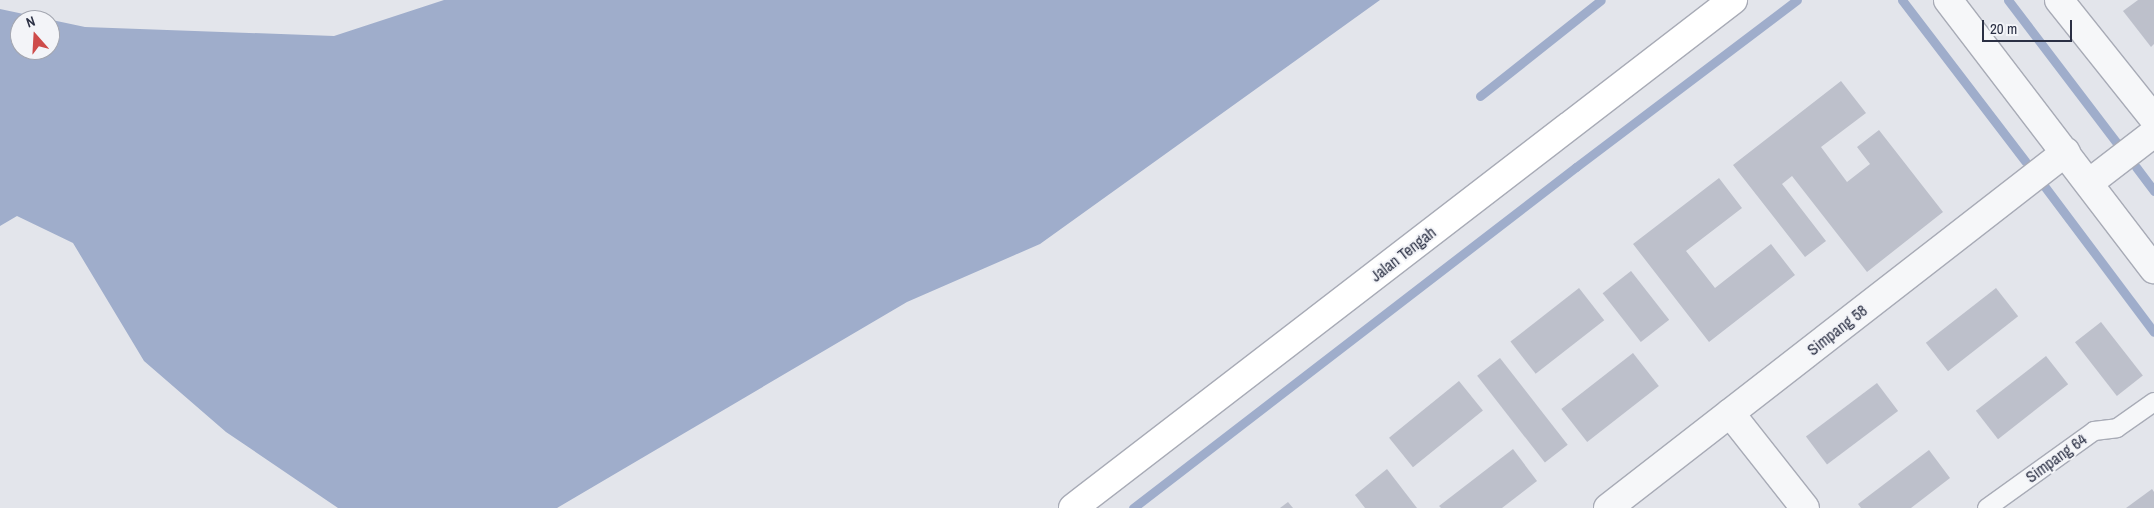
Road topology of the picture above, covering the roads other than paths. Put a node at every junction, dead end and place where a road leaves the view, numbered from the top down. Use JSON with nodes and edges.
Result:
{"nodes":[{"id":1,"x":1733,"y":0,"type":"edge"},
{"id":2,"x":1948,"y":0,"type":"edge"},
{"id":3,"x":2059,"y":0,"type":"edge"},
{"id":4,"x":2154,"y":120,"type":"edge"},
{"id":5,"x":2154,"y":133,"type":"edge"},
{"id":6,"x":2066,"y":152,"type":"junction"},
{"id":7,"x":2089,"y":183,"type":"junction"},
{"id":8,"x":2154,"y":269,"type":"edge"},
{"id":9,"x":2154,"y":402,"type":"edge"},
{"id":10,"x":1730,"y":413,"type":"junction"},
{"id":11,"x":1073,"y":508,"type":"edge"},
{"id":12,"x":1608,"y":508,"type":"edge"},
{"id":13,"x":1805,"y":508,"type":"edge"},
{"id":14,"x":1987,"y":508,"type":"edge"}],
"edges":[{"from":1,"to":11,"type":"main road","name":"Jalan Tengah"},
{"from":2,"to":6,"type":"street"},
{"from":3,"to":4,"type":"street"},
{"from":5,"to":7,"type":"street"},
{"from":6,"to":7,"type":"street"},
{"from":6,"to":10,"type":"street","name":"Simpang 58"},
{"from":7,"to":8,"type":"street"},
{"from":9,"to":14,"type":"lane","name":"Simpang 64"},
{"from":10,"to":12,"type":"street","name":"Simpang 58"},
{"from":10,"to":13,"type":"street"}]}
